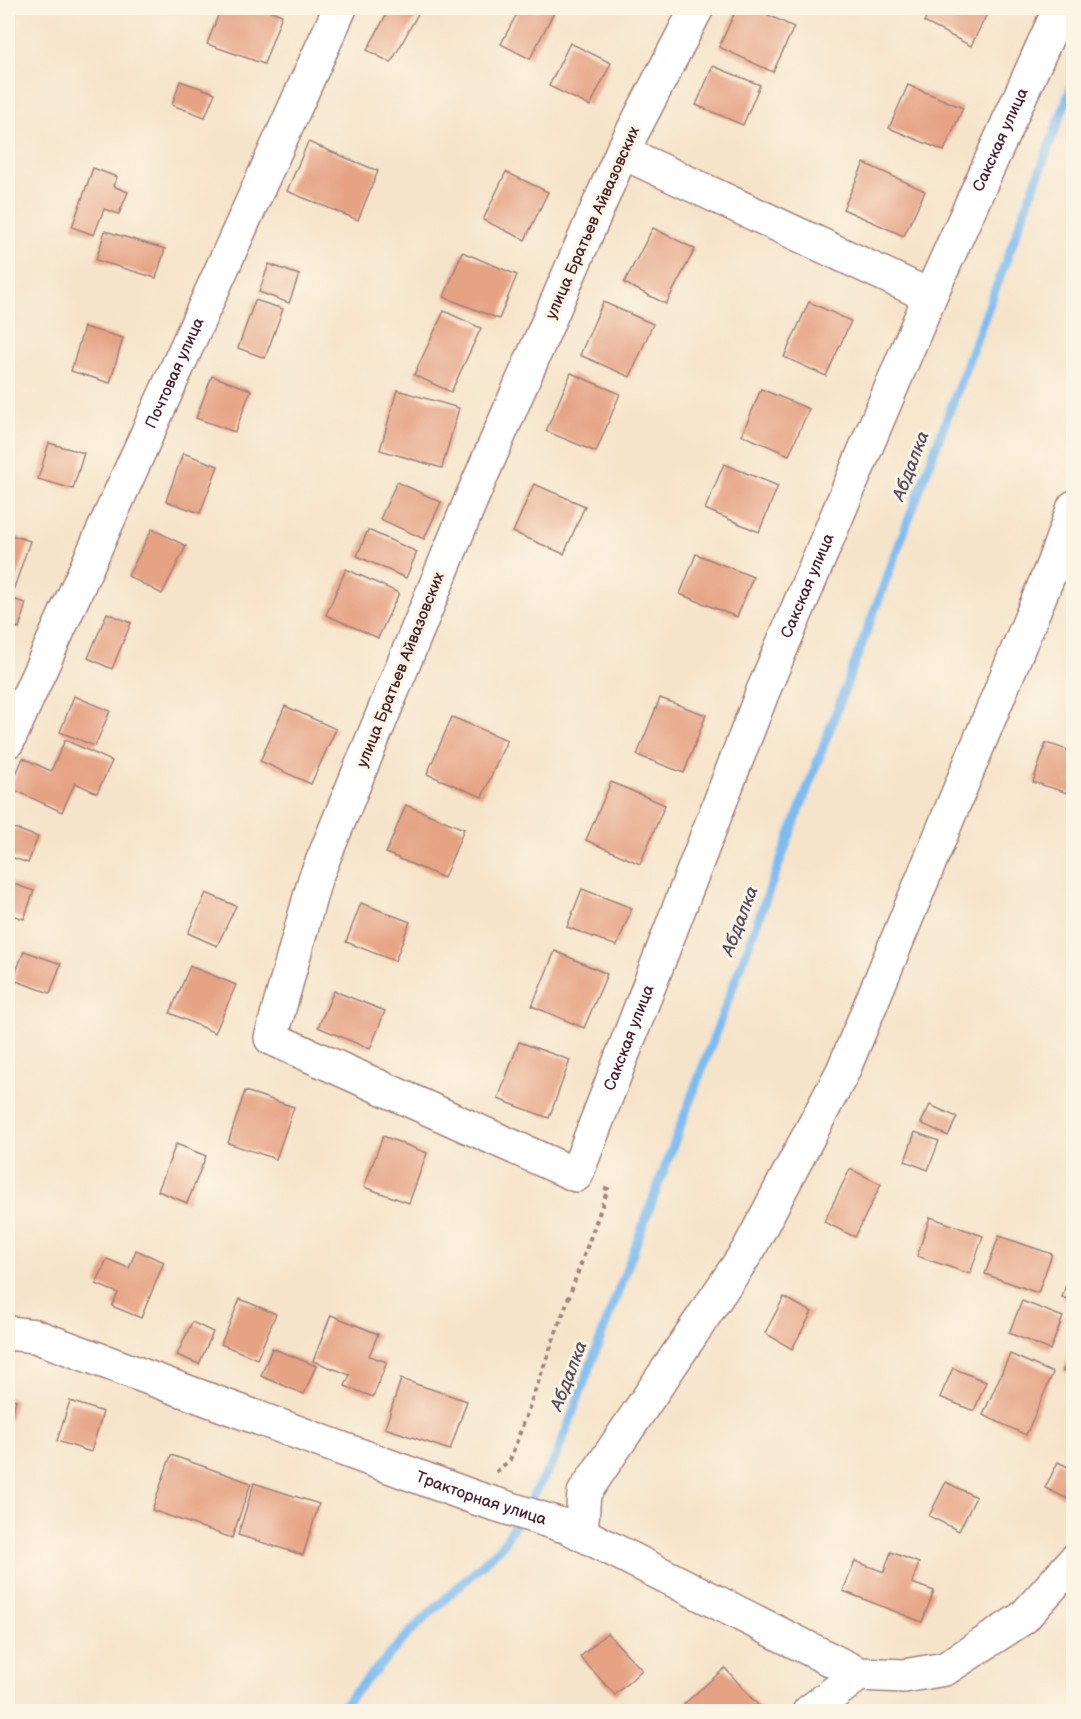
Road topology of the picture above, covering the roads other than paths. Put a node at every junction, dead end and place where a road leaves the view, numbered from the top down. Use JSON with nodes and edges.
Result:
{"nodes":[{"id":1,"x":340,"y":8,"type":"edge"},
{"id":2,"x":697,"y":8,"type":"edge"},
{"id":3,"x":1060,"y":8,"type":"edge"},
{"id":4,"x":622,"y":152,"type":"junction"},
{"id":5,"x":930,"y":296,"type":"junction"},
{"id":6,"x":1074,"y":507,"type":"edge"},
{"id":7,"x":8,"y":741,"type":"edge"},
{"id":8,"x":576,"y":1175,"type":"joint"},
{"id":9,"x":8,"y":1333,"type":"edge"},
{"id":10,"x":575,"y":1530,"type":"junction"},
{"id":11,"x":1074,"y":1561,"type":"edge"},
{"id":12,"x":859,"y":1674,"type":"junction"},
{"id":13,"x":809,"y":1712,"type":"edge"}],
"edges":[{"from":1,"to":7,"type":"street","name":"Почтовая улица"},
{"from":2,"to":4,"type":"street","name":"улица Братьев Айвазовских"},
{"from":3,"to":5,"type":"street","name":"Сакская улица"},
{"from":4,"to":5,"type":"street"},
{"from":4,"to":8,"type":"street","name":"улица Братьев Айвазовских"},
{"from":5,"to":8,"type":"street","name":"Сакская улица"},
{"from":6,"to":10,"type":"street"},
{"from":9,"to":10,"type":"street","name":"Тракторная улица"},
{"from":10,"to":12,"type":"street","name":"Тракторная улица"},
{"from":11,"to":12,"type":"street","name":"Тракторная улица"},
{"from":12,"to":13,"type":"street"}]}
